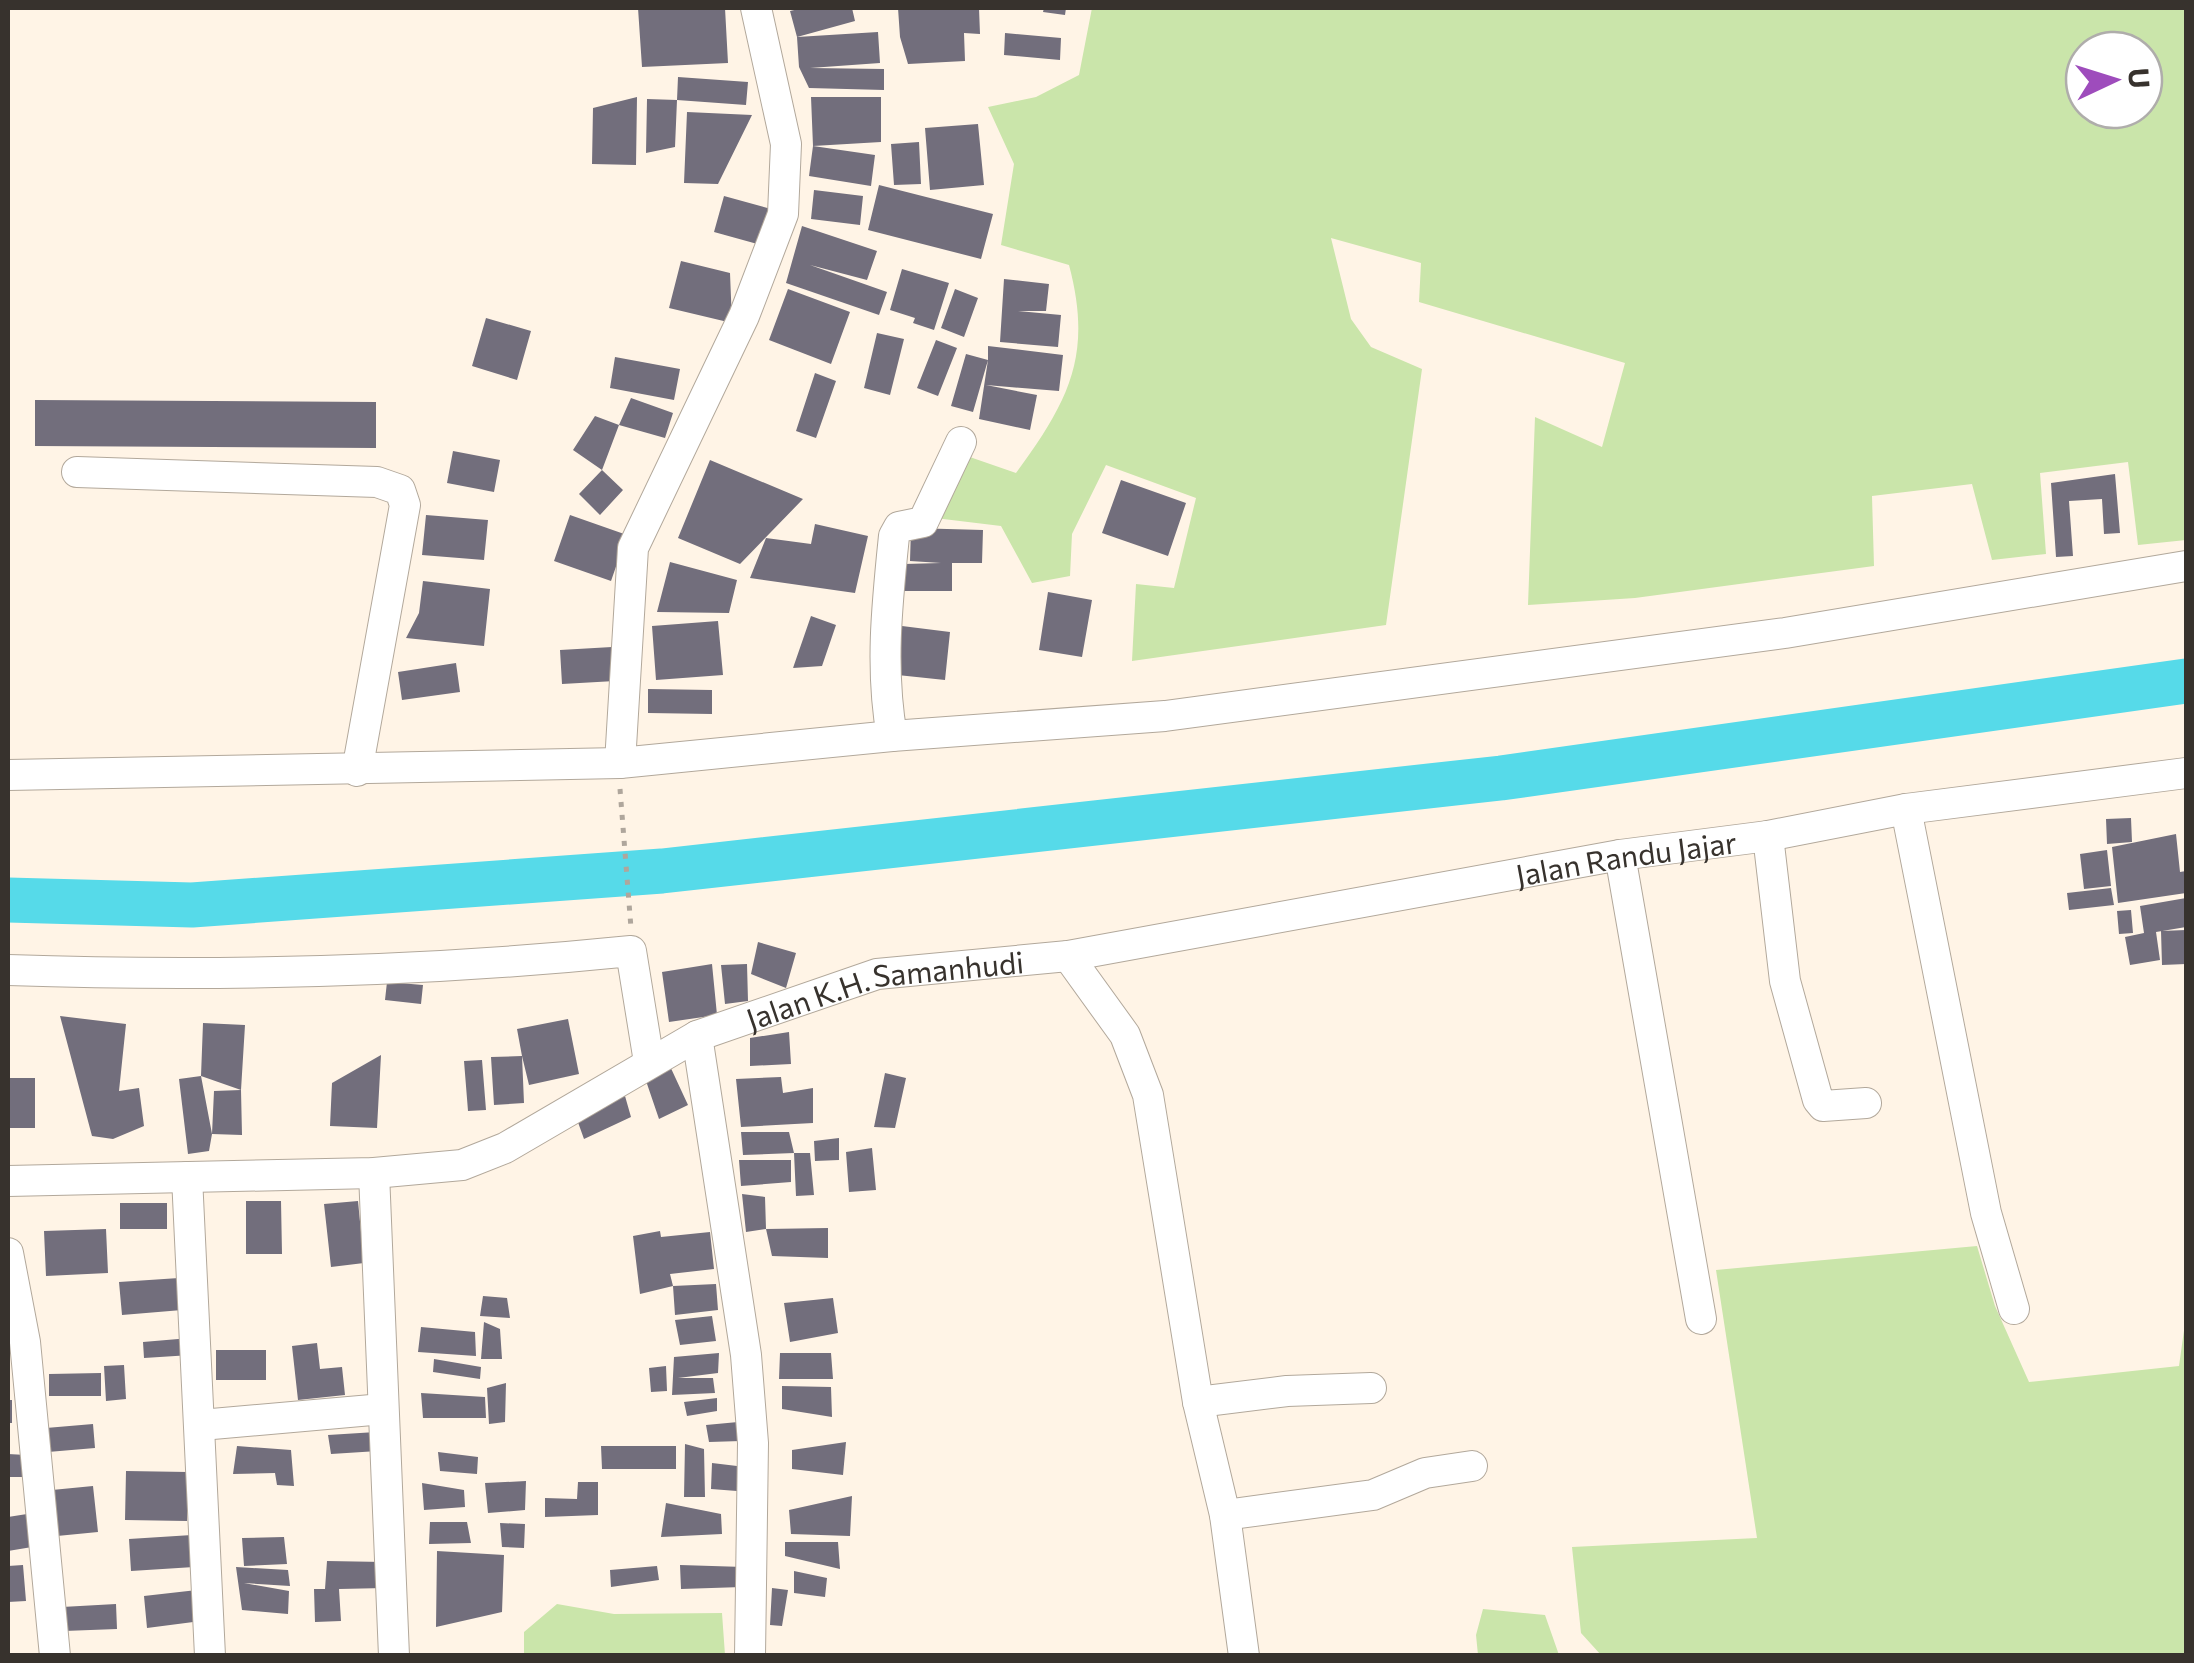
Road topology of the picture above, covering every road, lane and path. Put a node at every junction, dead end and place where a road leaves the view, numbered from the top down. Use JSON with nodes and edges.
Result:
{"nodes":[{"id":1,"x":756,"y":8,"type":"edge"},
{"id":2,"x":961,"y":442,"type":"dead end"},
{"id":3,"x":77,"y":472,"type":"dead end"},
{"id":4,"x":2186,"y":566,"type":"edge"},
{"id":5,"x":888,"y":711,"type":"junction"},
{"id":6,"x":620,"y":763,"type":"junction"},
{"id":7,"x":357,"y":772,"type":"junction"},
{"id":8,"x":2186,"y":773,"type":"edge"},
{"id":9,"x":8,"y":776,"type":"edge"},
{"id":10,"x":620,"y":798,"type":"dead end"},
{"id":11,"x":1910,"y":832,"type":"junction"},
{"id":12,"x":1771,"y":854,"type":"junction"},
{"id":13,"x":1625,"y":879,"type":"junction"},
{"id":14,"x":632,"y":938,"type":"dead end"},
{"id":15,"x":1068,"y":956,"type":"junction"},
{"id":16,"x":8,"y":970,"type":"edge"},
{"id":17,"x":697,"y":1036,"type":"junction"},
{"id":18,"x":649,"y":1062,"type":"junction"},
{"id":19,"x":1866,"y":1103,"type":"dead end"},
{"id":20,"x":374,"y":1173,"type":"junction"},
{"id":21,"x":187,"y":1178,"type":"junction"},
{"id":22,"x":8,"y":1181,"type":"edge"},
{"id":23,"x":8,"y":1253,"type":"edge"},
{"id":24,"x":2014,"y":1309,"type":"dead end"},
{"id":25,"x":1701,"y":1319,"type":"dead end"},
{"id":26,"x":1371,"y":1388,"type":"dead end"},
{"id":27,"x":1198,"y":1402,"type":"junction"},
{"id":28,"x":383,"y":1408,"type":"junction"},
{"id":29,"x":201,"y":1424,"type":"junction"},
{"id":30,"x":1472,"y":1466,"type":"dead end"},
{"id":31,"x":1225,"y":1516,"type":"junction"},
{"id":32,"x":394,"y":1655,"type":"edge"},
{"id":33,"x":55,"y":1656,"type":"edge"},
{"id":34,"x":210,"y":1656,"type":"edge"},
{"id":35,"x":367,"y":1656,"type":"edge"},
{"id":36,"x":750,"y":1656,"type":"edge"},
{"id":37,"x":1244,"y":1656,"type":"edge"}],
"edges":[{"from":1,"to":6,"type":"street"},
{"from":2,"to":5,"type":"street"},
{"from":3,"to":7,"type":"street"},
{"from":4,"to":5,"type":"street"},
{"from":5,"to":6,"type":"street"},
{"from":6,"to":7,"type":"street"},
{"from":7,"to":9,"type":"street"},
{"from":8,"to":11,"type":"street","name":"Jalan Randu Jajar"},
{"from":10,"to":14,"type":"path"},
{"from":11,"to":12,"type":"street","name":"Jalan Randu Jajar"},
{"from":11,"to":24,"type":"street"},
{"from":12,"to":13,"type":"street","name":"Jalan Randu Jajar"},
{"from":12,"to":19,"type":"street"},
{"from":13,"to":15,"type":"street","name":"Jalan Randu Jajar"},
{"from":13,"to":25,"type":"street"},
{"from":15,"to":17,"type":"street","name":"Jalan K.H. Samanhudi"},
{"from":15,"to":27,"type":"street","name":"Jalan K.H. Samanhudi"},
{"from":16,"to":18,"type":"street"},
{"from":17,"to":18,"type":"street","name":"Jalan K.H. Samanhudi"},
{"from":17,"to":36,"type":"street"},
{"from":18,"to":20,"type":"street","name":"Jalan K.H. Samanhudi"},
{"from":20,"to":21,"type":"street","name":"Jalan K.H. Samanhudi"},
{"from":20,"to":28,"type":"street"},
{"from":21,"to":22,"type":"street","name":"Jalan K.H. Samanhudi"},
{"from":21,"to":29,"type":"street"},
{"from":23,"to":33,"type":"street"},
{"from":26,"to":27,"type":"street"},
{"from":27,"to":31,"type":"street","name":"Jalan K.H. Samanhudi"},
{"from":28,"to":29,"type":"street"},
{"from":28,"to":32,"type":"street"},
{"from":29,"to":34,"type":"street"},
{"from":30,"to":31,"type":"street"},
{"from":31,"to":37,"type":"street","name":"Jalan K.H. Samanhudi"},
{"from":32,"to":35,"type":"street"}]}
